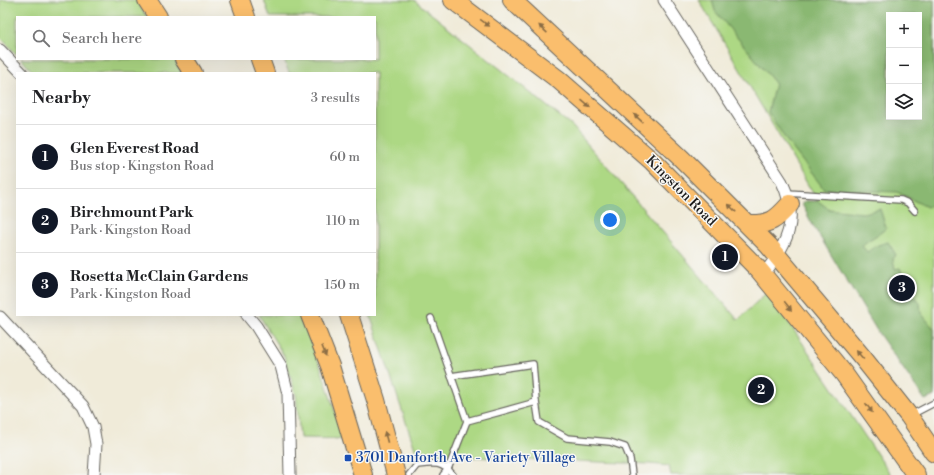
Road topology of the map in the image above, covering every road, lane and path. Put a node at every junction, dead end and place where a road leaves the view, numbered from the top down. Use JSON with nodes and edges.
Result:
{"nodes":[{"id":1,"x":147,"y":0,"type":"edge"},
{"id":2,"x":240,"y":0,"type":"edge"},
{"id":3,"x":453,"y":0,"type":"edge"},
{"id":4,"x":512,"y":0,"type":"edge"},
{"id":5,"x":664,"y":0,"type":"edge"},
{"id":6,"x":157,"y":16,"type":"edge"},
{"id":7,"x":246,"y":16,"type":"edge"},
{"id":8,"x":0,"y":50,"type":"edge"},
{"id":9,"x":185,"y":60,"type":"edge"},
{"id":10,"x":260,"y":60,"type":"edge"},
{"id":11,"x":21,"y":72,"type":"edge"},
{"id":12,"x":191,"y":72,"type":"edge"},
{"id":13,"x":265,"y":72,"type":"edge"},
{"id":14,"x":788,"y":198,"type":"junction"},
{"id":15,"x":915,"y":211,"type":"dead end"},
{"id":16,"x":748,"y":224,"type":"junction"},
{"id":17,"x":778,"y":257,"type":"junction"},
{"id":18,"x":764,"y":275,"type":"junction"},
{"id":19,"x":248,"y":316,"type":"edge"},
{"id":20,"x":310,"y":316,"type":"edge"},
{"id":21,"x":349,"y":316,"type":"edge"},
{"id":22,"x":0,"y":317,"type":"edge"},
{"id":23,"x":431,"y":318,"type":"dead end"},
{"id":24,"x":451,"y":376,"type":"junction"},
{"id":25,"x":536,"y":402,"type":"junction"},
{"id":26,"x":934,"y":403,"type":"edge"},
{"id":27,"x":909,"y":416,"type":"junction"},
{"id":28,"x":466,"y":421,"type":"junction"},
{"id":29,"x":934,"y":453,"type":"edge"},
{"id":30,"x":448,"y":469,"type":"junction"},
{"id":31,"x":94,"y":475,"type":"edge"},
{"id":32,"x":290,"y":475,"type":"edge"},
{"id":33,"x":363,"y":475,"type":"edge"},
{"id":34,"x":396,"y":475,"type":"edge"},
{"id":35,"x":409,"y":475,"type":"edge"},
{"id":36,"x":442,"y":475,"type":"edge"},
{"id":37,"x":453,"y":475,"type":"edge"},
{"id":38,"x":632,"y":475,"type":"edge"},
{"id":39,"x":916,"y":475,"type":"edge"}],
"edges":[{"from":1,"to":6,"type":"main road"},
{"from":2,"to":7,"type":"main road"},
{"from":3,"to":18,"type":"main road","name":"Kingston Road","one_way":true},
{"from":16,"to":4,"type":"main road","name":"Kingston Road","one_way":true},
{"from":5,"to":14,"type":"street"},
{"from":8,"to":11,"type":"street"},
{"from":9,"to":12,"type":"main road"},
{"from":10,"to":13,"type":"main road"},
{"from":14,"to":15,"type":"lane"},
{"from":14,"to":16,"type":"main road"},
{"from":14,"to":17,"type":"street"},
{"from":16,"to":17,"type":"main road","name":"Kingston Road"},
{"from":17,"to":18,"type":"street"},
{"from":27,"to":17,"type":"main road","name":"Kingston Road","one_way":true},
{"from":18,"to":39,"type":"main road","name":"Kingston Road","one_way":true},
{"from":19,"to":32,"type":"street"},
{"from":20,"to":33,"type":"main road","one_way":true},
{"from":34,"to":21,"type":"main road","one_way":true},
{"from":22,"to":31,"type":"street"},
{"from":23,"to":24,"type":"lane"},
{"from":24,"to":25,"type":"lane"},
{"from":24,"to":28,"type":"lane"},
{"from":25,"to":28,"type":"lane"},
{"from":25,"to":38,"type":"lane"},
{"from":26,"to":27,"type":"lane"},
{"from":27,"to":29,"type":"main road","name":"Kingston Road"},
{"from":28,"to":30,"type":"lane"},
{"from":30,"to":35,"type":"lane"},
{"from":30,"to":36,"type":"lane"},
{"from":30,"to":37,"type":"lane"}]}
